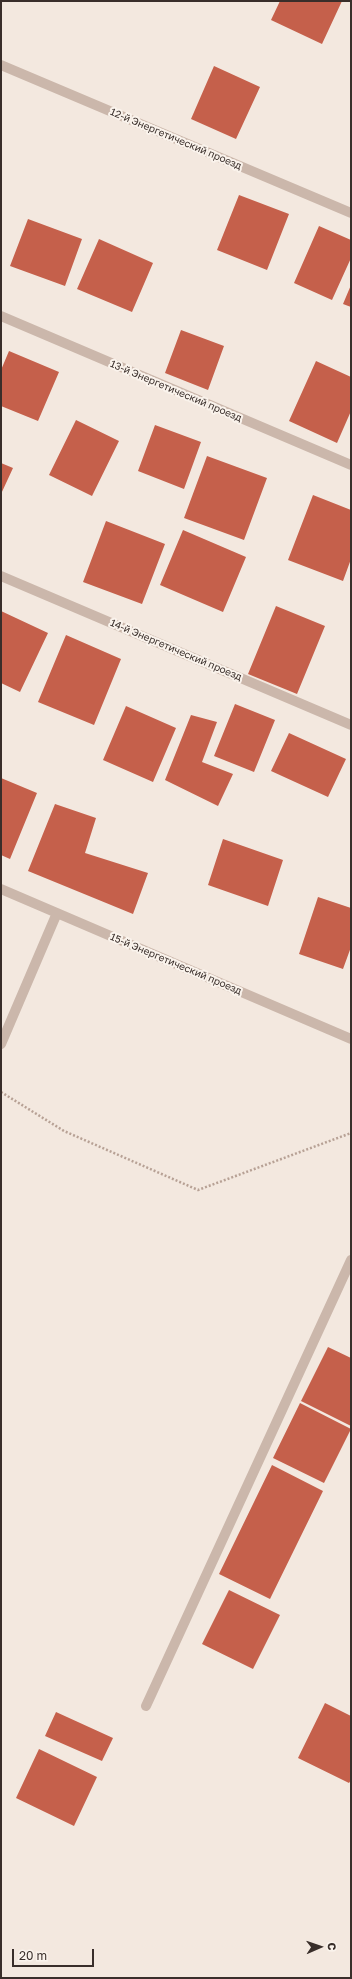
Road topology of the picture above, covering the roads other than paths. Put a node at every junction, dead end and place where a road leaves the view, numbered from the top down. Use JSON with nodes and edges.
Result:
{"nodes":[{"id":1,"x":1,"y":65,"type":"edge"},
{"id":2,"x":351,"y":213,"type":"edge"},
{"id":3,"x":1,"y":316,"type":"edge"},
{"id":4,"x":351,"y":465,"type":"edge"},
{"id":5,"x":1,"y":576,"type":"edge"},
{"id":6,"x":351,"y":725,"type":"edge"},
{"id":7,"x":1,"y":889,"type":"edge"},
{"id":8,"x":57,"y":913,"type":"junction"},
{"id":9,"x":351,"y":1039,"type":"edge"},
{"id":10,"x":1,"y":1044,"type":"edge"},
{"id":11,"x":351,"y":1260,"type":"edge"},
{"id":12,"x":146,"y":1706,"type":"dead end"}],
"edges":[{"from":1,"to":2,"type":"street","name":"12-й Энергетический проезд"},
{"from":3,"to":4,"type":"street","name":"13-й Энергетический проезд"},
{"from":5,"to":6,"type":"street","name":"14-й Энергетический проезд"},
{"from":7,"to":8,"type":"street","name":"15-й Энергетический проезд"},
{"from":8,"to":9,"type":"street","name":"15-й Энергетический проезд"},
{"from":8,"to":10,"type":"street"},
{"from":11,"to":12,"type":"street"}]}
